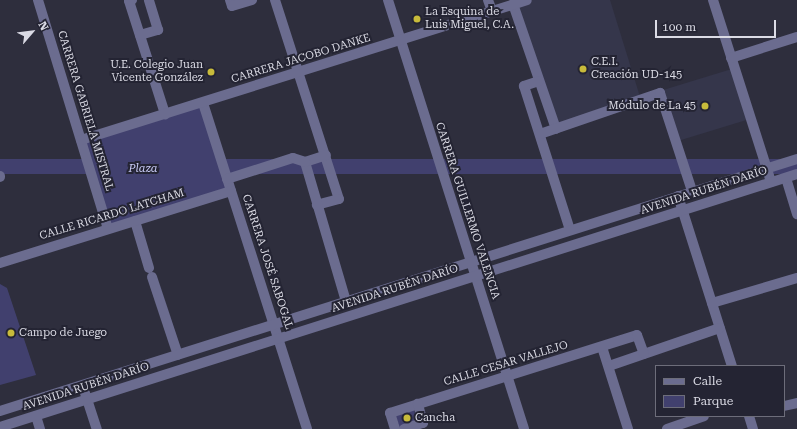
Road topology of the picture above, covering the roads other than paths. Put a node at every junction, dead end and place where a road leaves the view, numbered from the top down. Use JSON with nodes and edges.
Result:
{"nodes":[{"id":1,"x":38,"y":0,"type":"edge"},
{"id":2,"x":132,"y":0,"type":"edge"},
{"id":3,"x":149,"y":0,"type":"edge"},
{"id":4,"x":230,"y":0,"type":"edge"},
{"id":5,"x":252,"y":0,"type":"edge"},
{"id":6,"x":275,"y":0,"type":"edge"},
{"id":7,"x":388,"y":0,"type":"edge"},
{"id":8,"x":488,"y":0,"type":"edge"},
{"id":9,"x":527,"y":0,"type":"edge"},
{"id":10,"x":713,"y":0,"type":"edge"},
{"id":11,"x":513,"y":4,"type":"junction"},
{"id":12,"x":492,"y":11,"type":"junction"},
{"id":13,"x":140,"y":35,"type":"junction"},
{"id":14,"x":797,"y":37,"type":"edge"},
{"id":15,"x":401,"y":40,"type":"junction"},
{"id":16,"x":731,"y":58,"type":"junction"},
{"id":17,"x":300,"y":72,"type":"junction"},
{"id":18,"x":539,"y":81,"type":"junction"},
{"id":19,"x":203,"y":102,"type":"junction"},
{"id":20,"x":165,"y":114,"type":"junction"},
{"id":21,"x":556,"y":129,"type":"junction"},
{"id":22,"x":540,"y":134,"type":"junction"},
{"id":23,"x":82,"y":140,"type":"junction"},
{"id":24,"x":326,"y":156,"type":"junction"},
{"id":25,"x":797,"y":159,"type":"edge"},
{"id":26,"x":305,"y":162,"type":"junction"},
{"id":27,"x":767,"y":168,"type":"junction"},
{"id":28,"x":797,"y":174,"type":"edge"},
{"id":29,"x":786,"y":178,"type":"junction"},
{"id":30,"x":227,"y":179,"type":"junction"},
{"id":31,"x":771,"y":182,"type":"junction"},
{"id":32,"x":231,"y":191,"type":"junction"},
{"id":33,"x":692,"y":191,"type":"junction"},
{"id":34,"x":678,"y":196,"type":"junction"},
{"id":35,"x":317,"y":205,"type":"junction"},
{"id":36,"x":682,"y":211,"type":"junction"},
{"id":37,"x":797,"y":214,"type":"edge"},
{"id":38,"x":135,"y":221,"type":"junction"},
{"id":39,"x":108,"y":229,"type":"junction"},
{"id":40,"x":570,"y":230,"type":"junction"},
{"id":41,"x":471,"y":262,"type":"junction"},
{"id":42,"x":0,"y":263,"type":"edge"},
{"id":43,"x":475,"y":276,"type":"junction"},
{"id":44,"x":796,"y":280,"type":"edge"},
{"id":45,"x":346,"y":301,"type":"junction"},
{"id":46,"x":712,"y":303,"type":"junction"},
{"id":47,"x":274,"y":324,"type":"junction"},
{"id":48,"x":720,"y":328,"type":"junction"},
{"id":49,"x":278,"y":339,"type":"junction"},
{"id":50,"x":602,"y":347,"type":"junction"},
{"id":51,"x":644,"y":354,"type":"junction"},
{"id":52,"x":178,"y":355,"type":"junction"},
{"id":53,"x":732,"y":365,"type":"edge"},
{"id":54,"x":609,"y":366,"type":"junction"},
{"id":55,"x":507,"y":377,"type":"junction"},
{"id":56,"x":83,"y":385,"type":"junction"},
{"id":57,"x":88,"y":399,"type":"junction"},
{"id":58,"x":797,"y":403,"type":"edge"},
{"id":59,"x":418,"y":404,"type":"junction"},
{"id":60,"x":785,"y":406,"type":"edge"},
{"id":61,"x":0,"y":411,"type":"edge"},
{"id":62,"x":36,"y":416,"type":"junction"},
{"id":63,"x":701,"y":417,"type":"edge"},
{"id":64,"x":750,"y":417,"type":"edge"},
{"id":65,"x":0,"y":427,"type":"edge"},
{"id":66,"x":40,"y":429,"type":"edge"},
{"id":67,"x":97,"y":429,"type":"edge"},
{"id":68,"x":307,"y":429,"type":"edge"},
{"id":69,"x":395,"y":429,"type":"edge"},
{"id":70,"x":404,"y":429,"type":"edge"},
{"id":71,"x":524,"y":429,"type":"edge"},
{"id":72,"x":628,"y":429,"type":"edge"},
{"id":73,"x":667,"y":429,"type":"edge"},
{"id":74,"x":753,"y":429,"type":"edge"}],
"edges":[{"from":1,"to":23,"type":"street","name":"CARRERA GABRIELA MISTRAL"},
{"from":2,"to":13,"type":"street"},
{"from":3,"to":13,"type":"street"},
{"from":4,"to":5,"type":"street"},
{"from":6,"to":17,"type":"street"},
{"from":7,"to":15,"type":"street","name":"CARRERA GUILLERMO VALENCIA"},
{"from":8,"to":12,"type":"street"},
{"from":9,"to":11,"type":"street","name":"CARRERA JACOBO DANKE"},
{"from":10,"to":16,"type":"street"},
{"from":11,"to":12,"type":"street","name":"CARRERA JACOBO DANKE"},
{"from":11,"to":18,"type":"street"},
{"from":12,"to":15,"type":"street","name":"CARRERA JACOBO DANKE"},
{"from":13,"to":20,"type":"street"},
{"from":14,"to":16,"type":"street"},
{"from":15,"to":17,"type":"street","name":"CARRERA JACOBO DANKE"},
{"from":15,"to":41,"type":"street","name":"CARRERA GUILLERMO VALENCIA"},
{"from":16,"to":27,"type":"street"},
{"from":17,"to":19,"type":"street","name":"CARRERA JACOBO DANKE"},
{"from":17,"to":24,"type":"street"},
{"from":18,"to":21,"type":"street"},
{"from":18,"to":22,"type":"street"},
{"from":19,"to":20,"type":"street","name":"CARRERA JACOBO DANKE"},
{"from":19,"to":30,"type":"street","name":"CARRERA JOSÉ SABOGAL"},
{"from":20,"to":23,"type":"street","name":"CARRERA JACOBO DANKE"},
{"from":21,"to":22,"type":"street"},
{"from":21,"to":33,"type":"street"},
{"from":22,"to":40,"type":"street"},
{"from":23,"to":39,"type":"street","name":"CARRERA GABRIELA MISTRAL"},
{"from":24,"to":26,"type":"street"},
{"from":24,"to":35,"type":"street"},
{"from":25,"to":27,"type":"street","name":"AVENIDA RUBÉN DARÍO"},
{"from":26,"to":30,"type":"street"},
{"from":26,"to":35,"type":"street"},
{"from":27,"to":31,"type":"street"},
{"from":27,"to":33,"type":"street","name":"AVENIDA RUBÉN DARÍO"},
{"from":28,"to":29,"type":"street","name":"AVENIDA RUBÉN DARÍO"},
{"from":29,"to":31,"type":"street","name":"AVENIDA RUBÉN DARÍO"},
{"from":29,"to":37,"type":"street"},
{"from":30,"to":32,"type":"street","name":"CARRERA JOSÉ SABOGAL"},
{"from":31,"to":36,"type":"street","name":"AVENIDA RUBÉN DARÍO"},
{"from":32,"to":38,"type":"street","name":"CALLE RICARDO LATCHAM"},
{"from":32,"to":47,"type":"street","name":"CARRERA JOSÉ SABOGAL"},
{"from":33,"to":34,"type":"street","name":"AVENIDA RUBÉN DARÍO"},
{"from":34,"to":36,"type":"street"},
{"from":34,"to":40,"type":"street","name":"AVENIDA RUBÉN DARÍO"},
{"from":35,"to":45,"type":"street"},
{"from":36,"to":43,"type":"street","name":"AVENIDA RUBÉN DARÍO"},
{"from":36,"to":46,"type":"street"},
{"from":38,"to":39,"type":"street","name":"CALLE RICARDO LATCHAM"},
{"from":38,"to":52,"type":"street"},
{"from":39,"to":42,"type":"street","name":"CALLE RICARDO LATCHAM"},
{"from":40,"to":41,"type":"street","name":"AVENIDA RUBÉN DARÍO"},
{"from":41,"to":43,"type":"street","name":"CARRERA GUILLERMO VALENCIA"},
{"from":41,"to":45,"type":"street","name":"AVENIDA RUBÉN DARÍO"},
{"from":43,"to":49,"type":"street","name":"AVENIDA RUBÉN DARÍO"},
{"from":43,"to":55,"type":"street","name":"CARRERA GUILLERMO VALENCIA"},
{"from":44,"to":46,"type":"street"},
{"from":45,"to":47,"type":"street","name":"AVENIDA RUBÉN DARÍO"},
{"from":46,"to":48,"type":"street"},
{"from":47,"to":49,"type":"street","name":"CARRERA JOSÉ SABOGAL"},
{"from":47,"to":52,"type":"street","name":"AVENIDA RUBÉN DARÍO"},
{"from":48,"to":51,"type":"street"},
{"from":48,"to":53,"type":"street"},
{"from":49,"to":57,"type":"street","name":"AVENIDA RUBÉN DARÍO"},
{"from":49,"to":68,"type":"street","name":"CARRERA JOSÉ SABOGAL"},
{"from":50,"to":51,"type":"street","name":"CALLE CESAR VALLEJO"},
{"from":50,"to":54,"type":"street"},
{"from":50,"to":55,"type":"street","name":"CALLE CESAR VALLEJO"},
{"from":51,"to":54,"type":"street"},
{"from":52,"to":56,"type":"street","name":"AVENIDA RUBÉN DARÍO"},
{"from":54,"to":72,"type":"street"},
{"from":55,"to":59,"type":"street","name":"CALLE CESAR VALLEJO"},
{"from":55,"to":71,"type":"street","name":"CARRERA GUILLERMO VALENCIA"},
{"from":56,"to":57,"type":"street"},
{"from":56,"to":61,"type":"street","name":"AVENIDA RUBÉN DARÍO"},
{"from":57,"to":62,"type":"street","name":"AVENIDA RUBÉN DARÍO"},
{"from":57,"to":67,"type":"street"},
{"from":58,"to":60,"type":"street"},
{"from":59,"to":69,"type":"street","name":"CALLE CESAR VALLEJO"},
{"from":59,"to":70,"type":"street"},
{"from":62,"to":65,"type":"street","name":"AVENIDA RUBÉN DARÍO"},
{"from":62,"to":66,"type":"street"},
{"from":63,"to":73,"type":"street"},
{"from":64,"to":74,"type":"street"}]}
